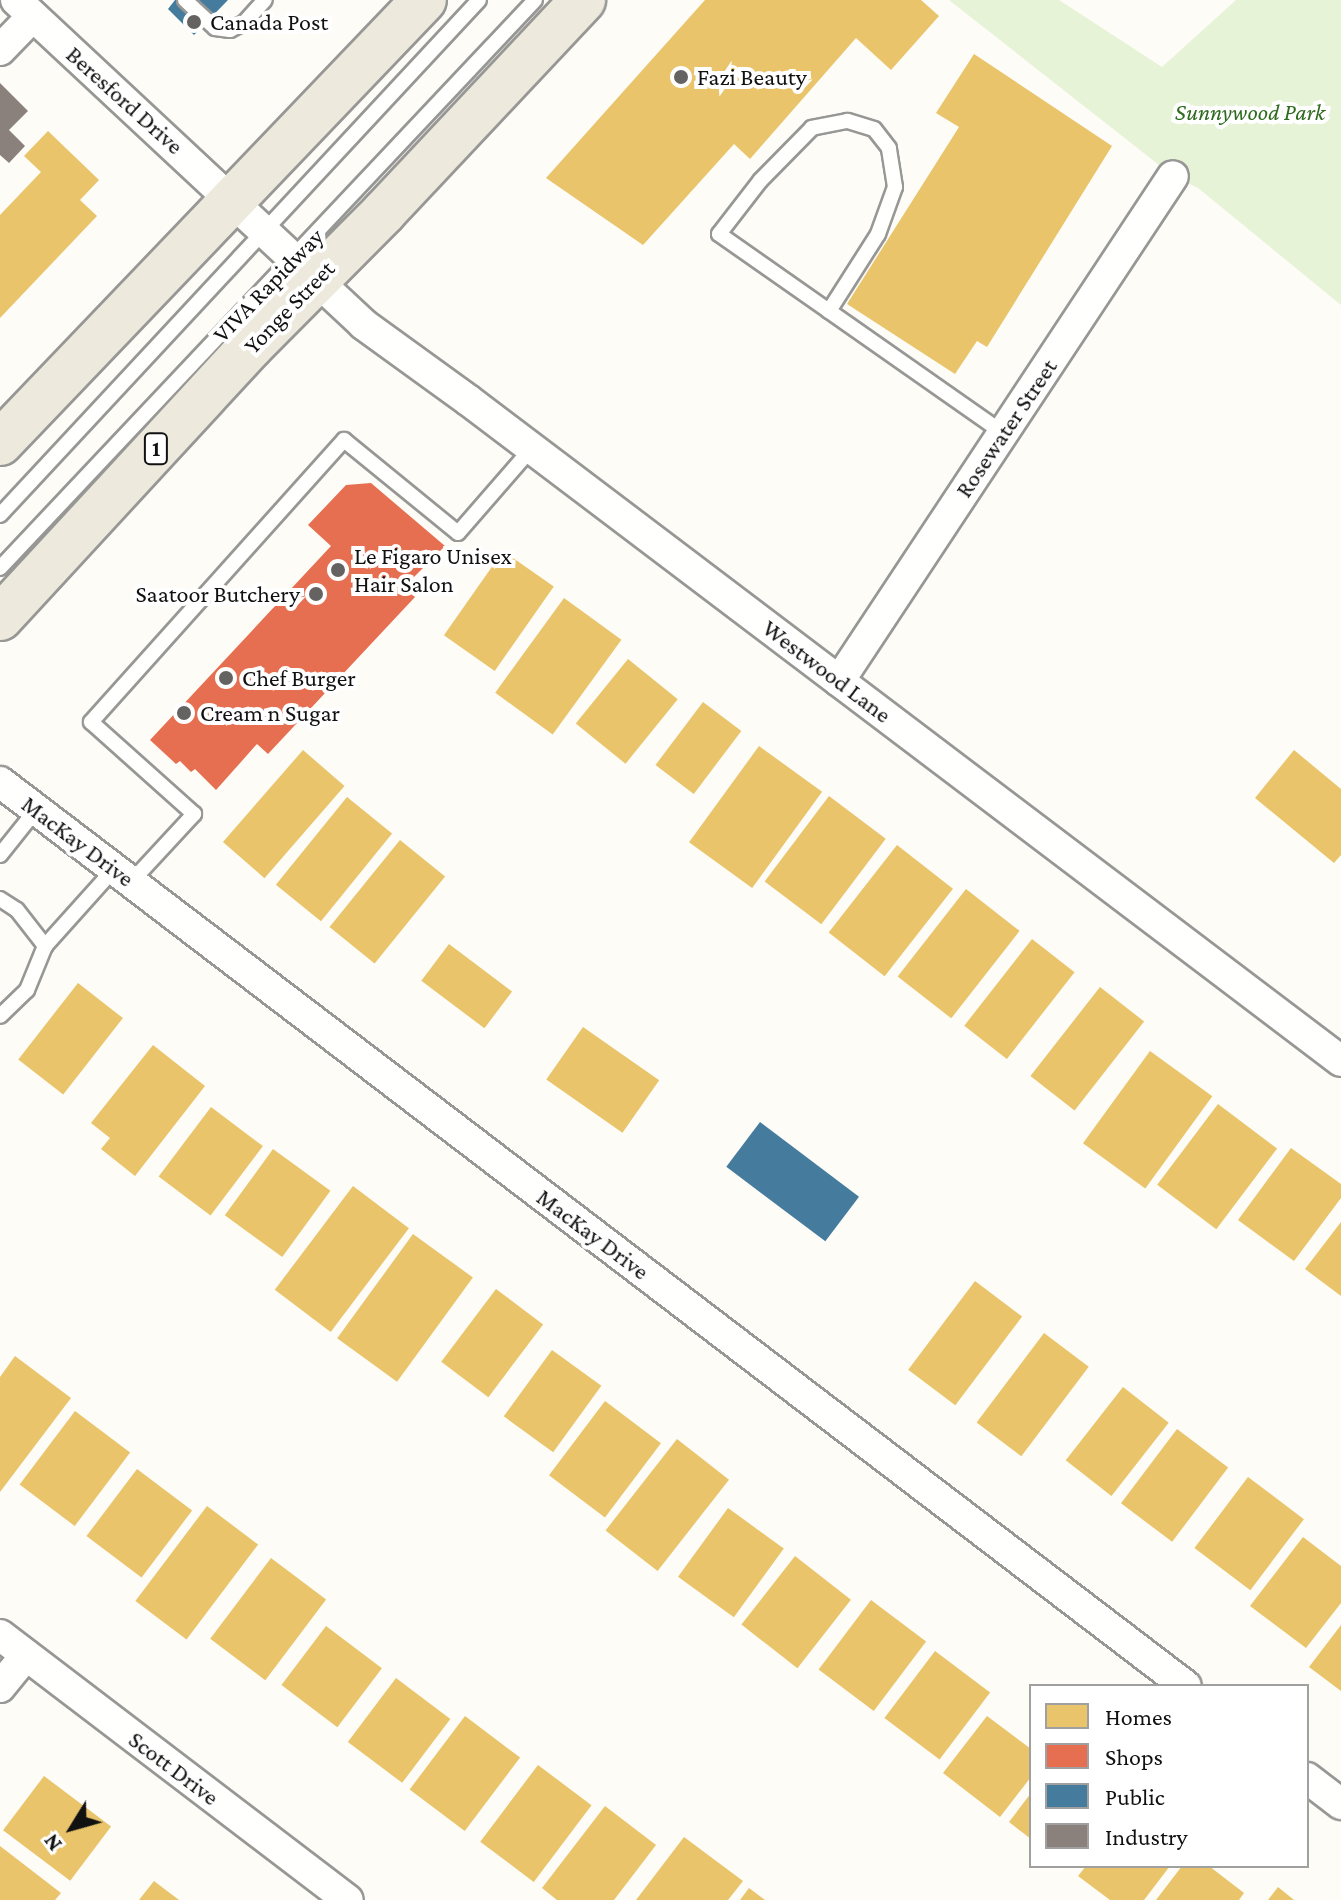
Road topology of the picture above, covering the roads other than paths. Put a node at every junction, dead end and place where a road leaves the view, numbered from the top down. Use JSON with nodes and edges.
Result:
{"nodes":[{"id":1,"x":185,"y":0,"type":"edge"},
{"id":2,"x":265,"y":0,"type":"edge"},
{"id":3,"x":424,"y":0,"type":"edge"},
{"id":4,"x":479,"y":0,"type":"edge"},
{"id":5,"x":535,"y":0,"type":"edge"},
{"id":6,"x":583,"y":0,"type":"edge"},
{"id":7,"x":24,"y":8,"type":"edge"},
{"id":8,"x":0,"y":50,"type":"edge"},
{"id":9,"x":1173,"y":176,"type":"dead end"},
{"id":10,"x":232,"y":200,"type":"junction"},
{"id":11,"x":262,"y":232,"type":"junction"},
{"id":12,"x":303,"y":270,"type":"junction"},
{"id":13,"x":829,"y":311,"type":"junction"},
{"id":14,"x":1003,"y":433,"type":"junction"},
{"id":15,"x":0,"y":443,"type":"edge"},
{"id":16,"x":532,"y":448,"type":"junction"},
{"id":17,"x":0,"y":515,"type":"edge"},
{"id":18,"x":0,"y":568,"type":"edge"},
{"id":19,"x":0,"y":618,"type":"edge"},
{"id":20,"x":839,"y":681,"type":"junction"},
{"id":21,"x":0,"y":782,"type":"edge"},
{"id":22,"x":36,"y":810,"type":"junction"},
{"id":23,"x":0,"y":855,"type":"edge"},
{"id":24,"x":123,"y":875,"type":"junction"},
{"id":25,"x":0,"y":899,"type":"edge"},
{"id":26,"x":45,"y":946,"type":"junction"},
{"id":27,"x":0,"y":1016,"type":"edge"},
{"id":28,"x":1341,"y":1061,"type":"edge"},
{"id":29,"x":0,"y":1635,"type":"edge"},
{"id":30,"x":26,"y":1655,"type":"junction"},
{"id":31,"x":1183,"y":1684,"type":"edge"},
{"id":32,"x":0,"y":1687,"type":"edge"},
{"id":33,"x":1309,"y":1780,"type":"edge"},
{"id":34,"x":1341,"y":1804,"type":"edge"},
{"id":35,"x":348,"y":1900,"type":"edge"}],
"edges":[{"from":1,"to":2,"type":"lane"},
{"from":3,"to":10,"type":"main road"},
{"from":4,"to":11,"type":"lane","name":"VIVA Rapidway"},
{"from":5,"to":12,"type":"lane","name":"VIVA Rapidway"},
{"from":6,"to":12,"type":"main road","name":"Yonge Street","number":"1"},
{"from":7,"to":8,"type":"street"},
{"from":7,"to":10,"type":"street","name":"Beresford Drive"},
{"from":9,"to":14,"type":"street","name":"Rosewater Street"},
{"from":10,"to":11,"type":"street","name":"Beresford Drive"},
{"from":10,"to":15,"type":"main road"},
{"from":11,"to":12,"type":"street","name":"Westwood Lane"},
{"from":11,"to":17,"type":"lane","name":"VIVA Rapidway"},
{"from":12,"to":16,"type":"street","name":"Westwood Lane"},
{"from":12,"to":18,"type":"lane","name":"VIVA Rapidway"},
{"from":12,"to":19,"type":"main road","name":"Yonge Street","number":"1"},
{"from":13,"to":13,"type":"lane"},
{"from":13,"to":14,"type":"lane"},
{"from":14,"to":20,"type":"street","name":"Rosewater Street"},
{"from":16,"to":20,"type":"street","name":"Westwood Lane"},
{"from":16,"to":24,"type":"lane"},
{"from":20,"to":28,"type":"street","name":"Westwood Lane"},
{"from":21,"to":22,"type":"street","name":"MacKay Drive"},
{"from":22,"to":23,"type":"lane"},
{"from":22,"to":24,"type":"street","name":"MacKay Drive"},
{"from":24,"to":26,"type":"lane"},
{"from":24,"to":31,"type":"street","name":"MacKay Drive"},
{"from":25,"to":26,"type":"lane"},
{"from":26,"to":27,"type":"lane"},
{"from":29,"to":30,"type":"street","name":"Scott Drive"},
{"from":30,"to":32,"type":"street"},
{"from":30,"to":35,"type":"street","name":"Scott Drive"},
{"from":33,"to":34,"type":"street"}]}
